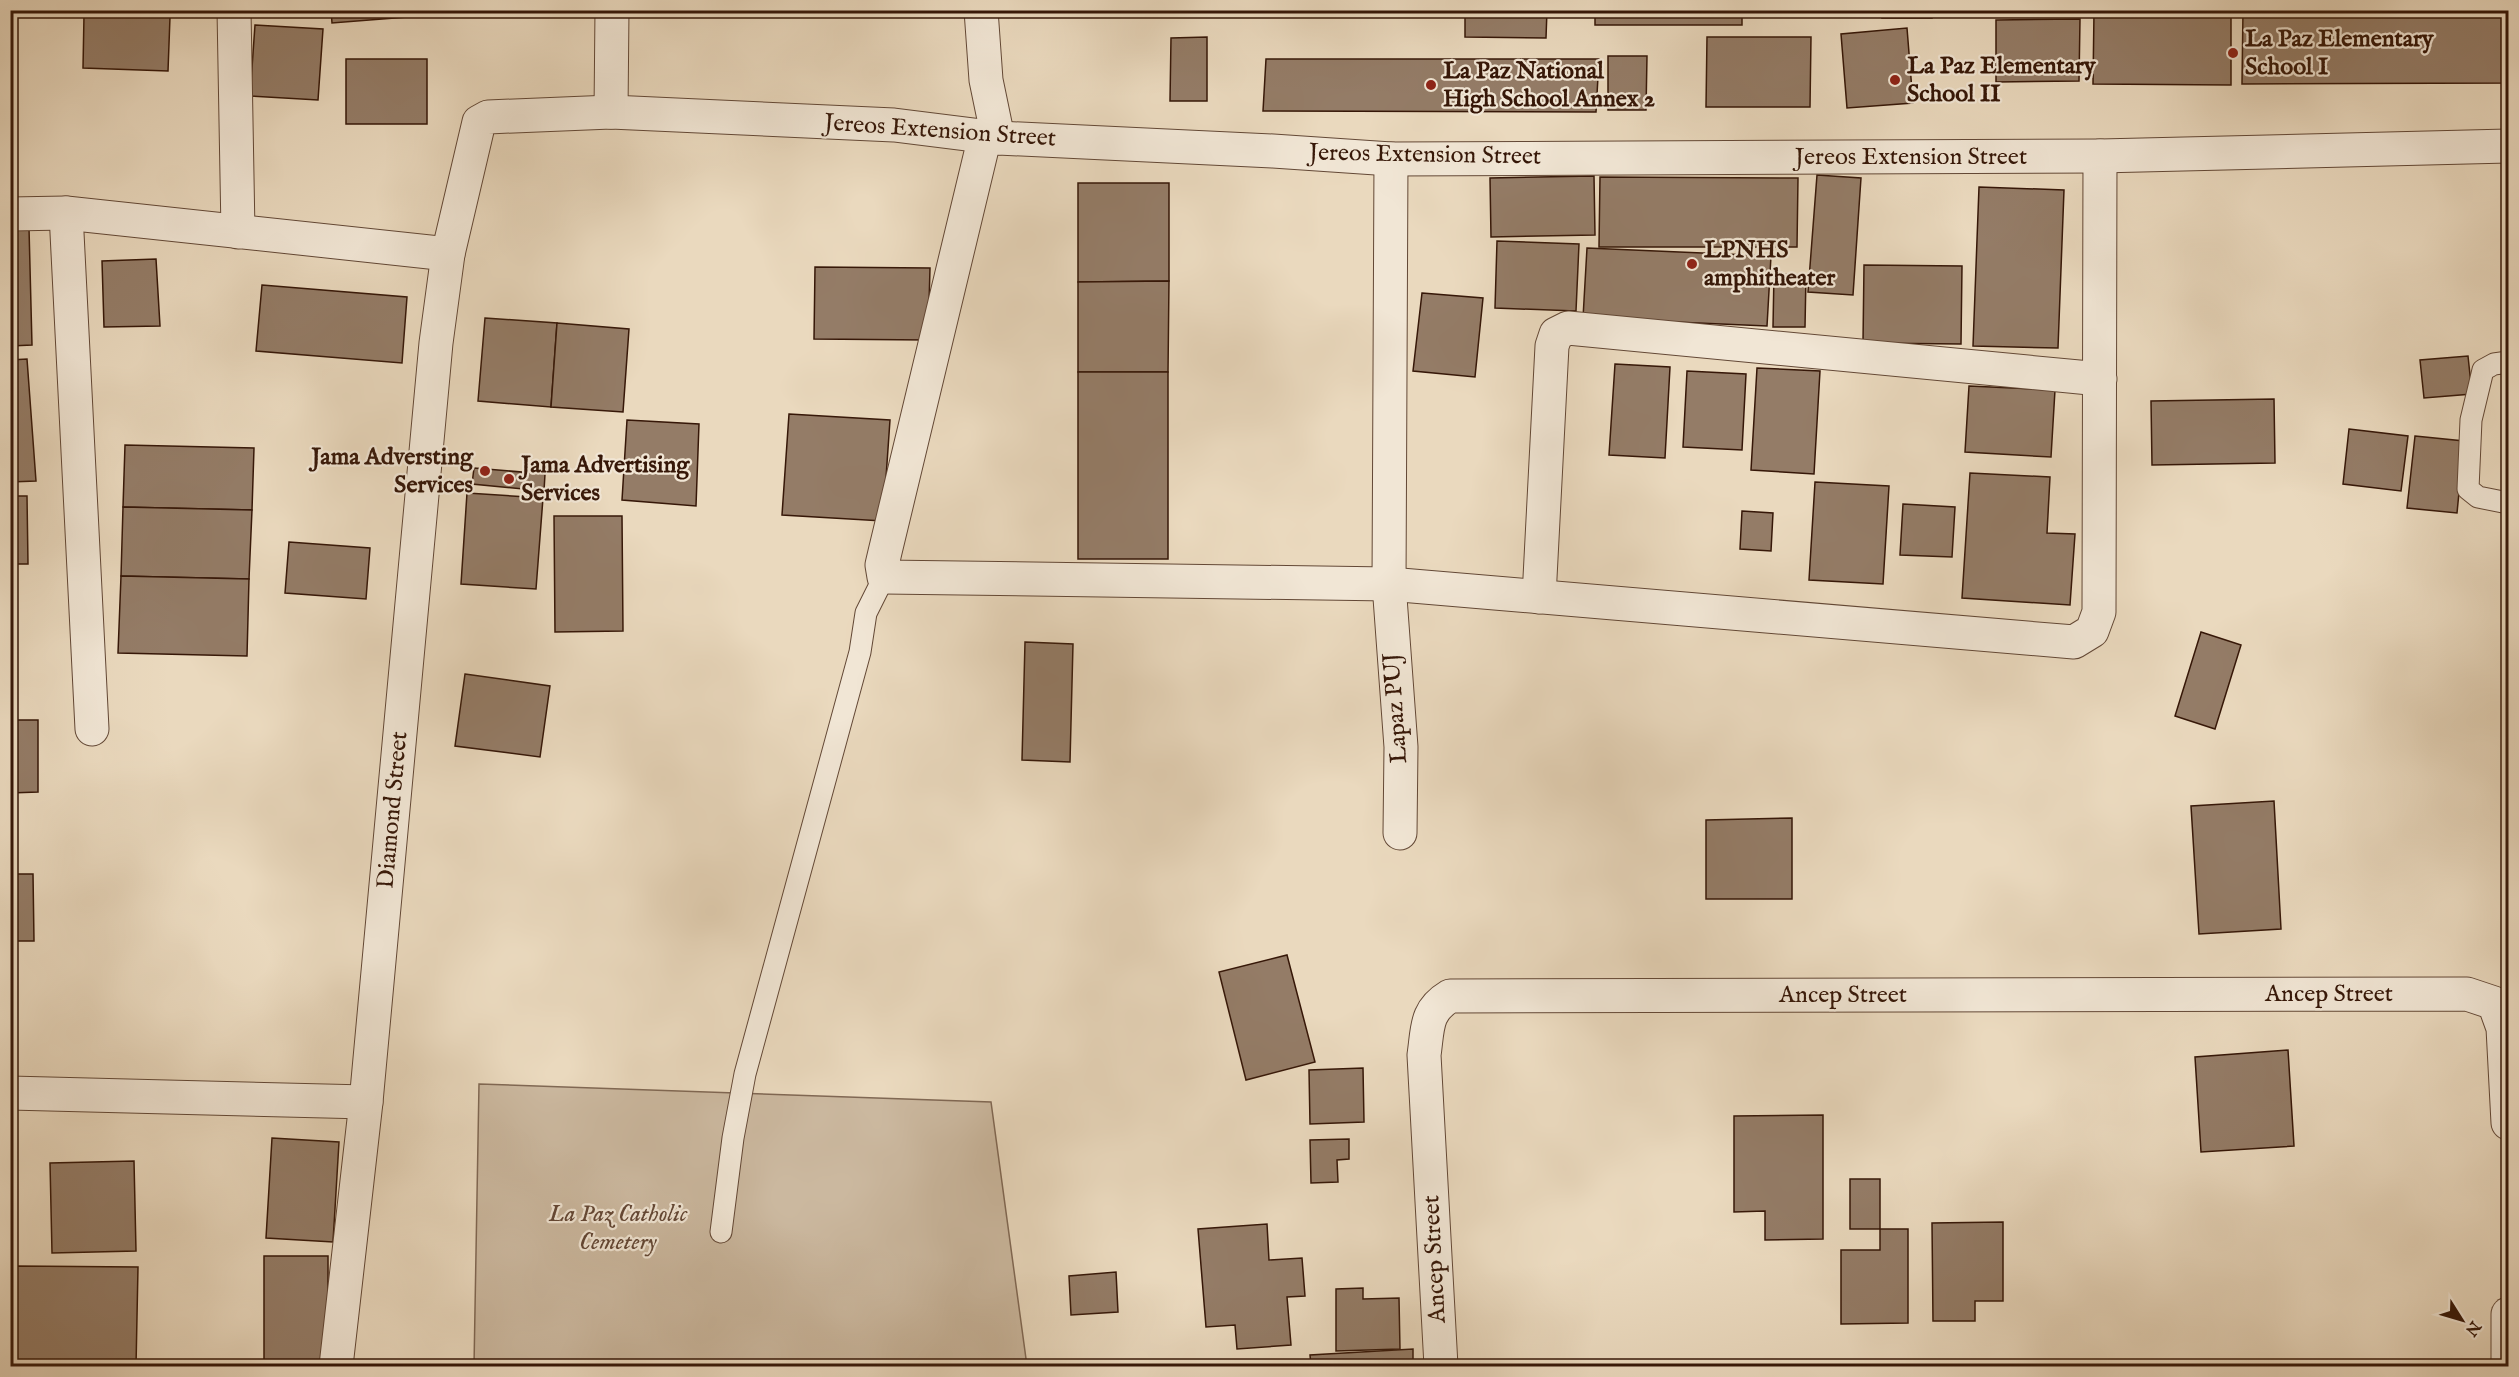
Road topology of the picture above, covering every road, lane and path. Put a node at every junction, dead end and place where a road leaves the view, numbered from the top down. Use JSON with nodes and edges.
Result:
{"nodes":[{"id":1,"x":234,"y":10,"type":"edge"},
{"id":2,"x":612,"y":10,"type":"edge"},
{"id":3,"x":981,"y":10,"type":"edge"},
{"id":4,"x":611,"y":112,"type":"junction"},
{"id":5,"x":992,"y":137,"type":"junction"},
{"id":6,"x":2508,"y":146,"type":"edge"},
{"id":7,"x":2100,"y":156,"type":"junction"},
{"id":8,"x":1391,"y":159,"type":"junction"},
{"id":9,"x":66,"y":213,"type":"junction"},
{"id":10,"x":10,"y":214,"type":"edge"},
{"id":11,"x":238,"y":232,"type":"junction"},
{"id":12,"x":448,"y":254,"type":"junction"},
{"id":13,"x":2508,"y":362,"type":"edge"},
{"id":14,"x":2100,"y":379,"type":"junction"},
{"id":15,"x":2508,"y":503,"type":"edge"},
{"id":16,"x":884,"y":577,"type":"junction"},
{"id":17,"x":1389,"y":584,"type":"junction"},
{"id":18,"x":1539,"y":597,"type":"junction"},
{"id":19,"x":92,"y":729,"type":"dead end"},
{"id":20,"x":1400,"y":833,"type":"dead end"},
{"id":21,"x":10,"y":1093,"type":"edge"},
{"id":22,"x":366,"y":1102,"type":"junction"},
{"id":23,"x":2508,"y":1123,"type":"edge"},
{"id":24,"x":721,"y":1232,"type":"dead end"},
{"id":25,"x":2508,"y":1314,"type":"edge"},
{"id":26,"x":336,"y":1366,"type":"edge"},
{"id":27,"x":1441,"y":1366,"type":"edge"},
{"id":28,"x":2508,"y":1366,"type":"edge"}],
"edges":[{"from":1,"to":11,"type":"street"},
{"from":2,"to":4,"type":"street"},
{"from":3,"to":5,"type":"street"},
{"from":4,"to":5,"type":"street","name":"Jereos Extension Street"},
{"from":4,"to":12,"type":"street","name":"Jereos Extension Street"},
{"from":5,"to":8,"type":"street","name":"Jereos Extension Street"},
{"from":5,"to":16,"type":"street"},
{"from":6,"to":7,"type":"street","name":"Jereos Extension Street"},
{"from":7,"to":8,"type":"street","name":"Jereos Extension Street"},
{"from":7,"to":14,"type":"street"},
{"from":8,"to":17,"type":"street","name":"Lapaz PUJ"},
{"from":9,"to":10,"type":"street"},
{"from":9,"to":11,"type":"street"},
{"from":9,"to":19,"type":"street"},
{"from":11,"to":12,"type":"street"},
{"from":12,"to":22,"type":"street","name":"Diamond Street"},
{"from":13,"to":15,"type":"lane"},
{"from":14,"to":18,"type":"street"},
{"from":14,"to":18,"type":"street"},
{"from":16,"to":17,"type":"street"},
{"from":16,"to":24,"type":"lane"},
{"from":17,"to":18,"type":"street"},
{"from":17,"to":20,"type":"street","name":"Lapaz PUJ"},
{"from":21,"to":22,"type":"street"},
{"from":22,"to":26,"type":"street","name":"Diamond Street"},
{"from":23,"to":27,"type":"street","name":"Ancep Street"},
{"from":25,"to":28,"type":"street"}]}
